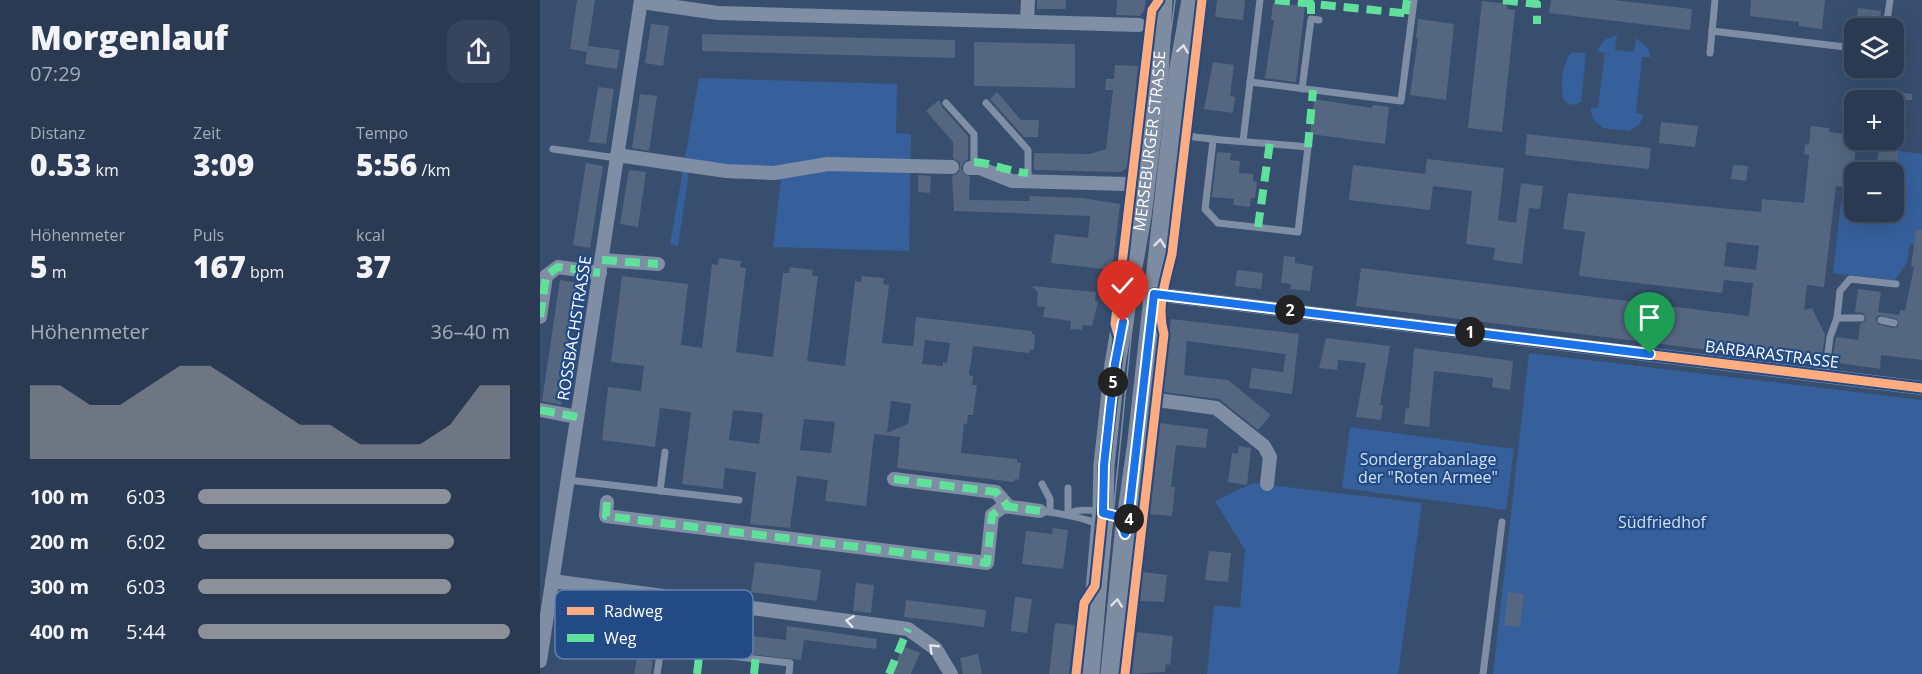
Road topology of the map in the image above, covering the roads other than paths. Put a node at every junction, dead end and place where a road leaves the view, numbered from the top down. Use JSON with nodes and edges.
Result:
{"nodes":[{"id":1,"x":1028,"y":0,"type":"edge"},
{"id":2,"x":1162,"y":0,"type":"edge"},
{"id":3,"x":1192,"y":0,"type":"edge"},
{"id":4,"x":1260,"y":0,"type":"edge"},
{"id":5,"x":1413,"y":0,"type":"edge"},
{"id":6,"x":1715,"y":0,"type":"edge"},
{"id":7,"x":1890,"y":0,"type":"edge"},
{"id":8,"x":641,"y":1,"type":"edge"},
{"id":9,"x":754,"y":7,"type":"edge"},
{"id":10,"x":1887,"y":18,"type":"edge"},
{"id":11,"x":1319,"y":20,"type":"dead end"},
{"id":12,"x":1027,"y":21,"type":"junction"},
{"id":13,"x":1139,"y":25,"type":"dead end"},
{"id":14,"x":1712,"y":31,"type":"junction"},
{"id":15,"x":1844,"y":47,"type":"edge"},
{"id":16,"x":1710,"y":52,"type":"dead end"},
{"id":17,"x":1250,"y":82,"type":"junction"},
{"id":18,"x":1302,"y":89,"type":"junction"},
{"id":19,"x":946,"y":103,"type":"dead end"},
{"id":20,"x":986,"y":103,"type":"dead end"},
{"id":21,"x":1173,"y":134,"type":"junction"},
{"id":22,"x":1213,"y":141,"type":"junction"},
{"id":23,"x":1243,"y":141,"type":"junction"},
{"id":24,"x":553,"y":149,"type":"dead end"},
{"id":25,"x":617,"y":157,"type":"junction"},
{"id":26,"x":952,"y":167,"type":"dead end"},
{"id":27,"x":972,"y":168,"type":"joint"},
{"id":28,"x":1029,"y":181,"type":"junction"},
{"id":29,"x":1126,"y":184,"type":"dead end"},
{"id":30,"x":658,"y":264,"type":"dead end"},
{"id":31,"x":601,"y":267,"type":"junction"},
{"id":32,"x":1896,"y":284,"type":"dead end"},
{"id":33,"x":1154,"y":294,"type":"junction"},
{"id":34,"x":540,"y":317,"type":"edge"},
{"id":35,"x":1837,"y":318,"type":"junction"},
{"id":36,"x":1861,"y":318,"type":"dead end"},
{"id":37,"x":1881,"y":320,"type":"dead end"},
{"id":38,"x":1894,"y":323,"type":"dead end"},
{"id":39,"x":1825,"y":376,"type":"junction"},
{"id":40,"x":1922,"y":388,"type":"edge"},
{"id":41,"x":1143,"y":398,"type":"junction"},
{"id":42,"x":540,"y":410,"type":"edge"},
{"id":43,"x":577,"y":417,"type":"junction"},
{"id":44,"x":665,"y":452,"type":"dead end"},
{"id":45,"x":894,"y":479,"type":"dead end"},
{"id":46,"x":568,"y":480,"type":"junction"},
{"id":47,"x":1042,"y":484,"type":"dead end"},
{"id":48,"x":1266,"y":484,"type":"dead end"},
{"id":49,"x":609,"y":486,"type":"junction"},
{"id":50,"x":1068,"y":488,"type":"dead end"},
{"id":51,"x":660,"y":491,"type":"junction"},
{"id":52,"x":739,"y":500,"type":"dead end"},
{"id":53,"x":607,"y":502,"type":"joint"},
{"id":54,"x":1009,"y":507,"type":"junction"},
{"id":55,"x":1045,"y":511,"type":"junction"},
{"id":56,"x":1068,"y":514,"type":"junction"},
{"id":57,"x":1102,"y":521,"type":"junction"},
{"id":58,"x":1502,"y":522,"type":"dead end"},
{"id":59,"x":1125,"y":534,"type":"junction"},
{"id":60,"x":552,"y":581,"type":"junction"},
{"id":61,"x":619,"y":590,"type":"edge"},
{"id":62,"x":753,"y":608,"type":"edge"},
{"id":63,"x":659,"y":659,"type":"edge"},
{"id":64,"x":753,"y":659,"type":"edge"},
{"id":65,"x":540,"y":662,"type":"edge"},
{"id":66,"x":657,"y":674,"type":"edge"},
{"id":67,"x":789,"y":674,"type":"edge"},
{"id":68,"x":951,"y":674,"type":"edge"},
{"id":69,"x":1089,"y":674,"type":"edge"},
{"id":70,"x":1111,"y":674,"type":"edge"},
{"id":71,"x":1483,"y":674,"type":"edge"}],
"edges":[{"from":1,"to":12,"type":"street"},
{"from":2,"to":57,"type":"main road","name":"MERSEBURGER STRASSE"},
{"from":21,"to":3,"type":"main road","name":"MERSEBURGER STRASSE","one_way":true},
{"from":4,"to":17,"type":"lane"},
{"from":5,"to":18,"type":"lane"},
{"from":6,"to":14,"type":"lane"},
{"from":7,"to":10,"type":"lane"},
{"from":8,"to":9,"type":"street"},
{"from":8,"to":25,"type":"street","name":"ROSSBACHSTRASSE"},
{"from":9,"to":12,"type":"street"},
{"from":11,"to":18,"type":"lane"},
{"from":12,"to":13,"type":"street"},
{"from":14,"to":15,"type":"lane"},
{"from":14,"to":16,"type":"lane"},
{"from":17,"to":18,"type":"lane"},
{"from":17,"to":23,"type":"lane"},
{"from":19,"to":27,"type":"lane"},
{"from":20,"to":28,"type":"lane"},
{"from":21,"to":22,"type":"lane"},
{"from":33,"to":21,"type":"main road","name":"MERSEBURGER STRASSE","one_way":true},
{"from":22,"to":23,"type":"lane"},
{"from":22,"to":23,"type":"lane"},
{"from":24,"to":25,"type":"lane"},
{"from":25,"to":26,"type":"street"},
{"from":25,"to":31,"type":"street","name":"ROSSBACHSTRASSE"},
{"from":27,"to":28,"type":"street"},
{"from":28,"to":29,"type":"street"},
{"from":30,"to":31,"type":"street"},
{"from":31,"to":34,"type":"street"},
{"from":31,"to":43,"type":"street","name":"ROSSBACHSTRASSE"},
{"from":32,"to":35,"type":"lane"},
{"from":33,"to":39,"type":"street","name":"BARBARASTRASSE"},
{"from":33,"to":41,"type":"main road","name":"MERSEBURGER STRASSE"},
{"from":35,"to":36,"type":"lane"},
{"from":35,"to":39,"type":"lane"},
{"from":37,"to":38,"type":"lane"},
{"from":39,"to":40,"type":"street","name":"BARBARASTRASSE"},
{"from":41,"to":48,"type":"street"},
{"from":41,"to":59,"type":"main road","name":"MERSEBURGER STRASSE"},
{"from":42,"to":43,"type":"street"},
{"from":43,"to":46,"type":"street","name":"ROSSBACHSTRASSE"},
{"from":44,"to":51,"type":"lane"},
{"from":45,"to":54,"type":"street"},
{"from":46,"to":49,"type":"lane"},
{"from":46,"to":60,"type":"street","name":"ROSSBACHSTRASSE"},
{"from":47,"to":55,"type":"lane"},
{"from":49,"to":51,"type":"lane"},
{"from":49,"to":53,"type":"lane"},
{"from":50,"to":56,"type":"lane"},
{"from":51,"to":52,"type":"lane"},
{"from":53,"to":54,"type":"street"},
{"from":54,"to":55,"type":"street"},
{"from":55,"to":56,"type":"lane"},
{"from":56,"to":57,"type":"lane"},
{"from":56,"to":57,"type":"lane"},
{"from":57,"to":59,"type":"lane"},
{"from":57,"to":69,"type":"main road","name":"MERSEBURGER STRASSE"},
{"from":58,"to":71,"type":"lane"},
{"from":70,"to":59,"type":"main road","name":"MERSEBURGER STRASSE","one_way":true},
{"from":61,"to":60,"type":"street","one_way":true},
{"from":60,"to":65,"type":"street","name":"ROSSBACHSTRASSE"},
{"from":68,"to":62,"type":"street","one_way":true},
{"from":63,"to":66,"type":"lane"},
{"from":64,"to":67,"type":"lane"}]}
